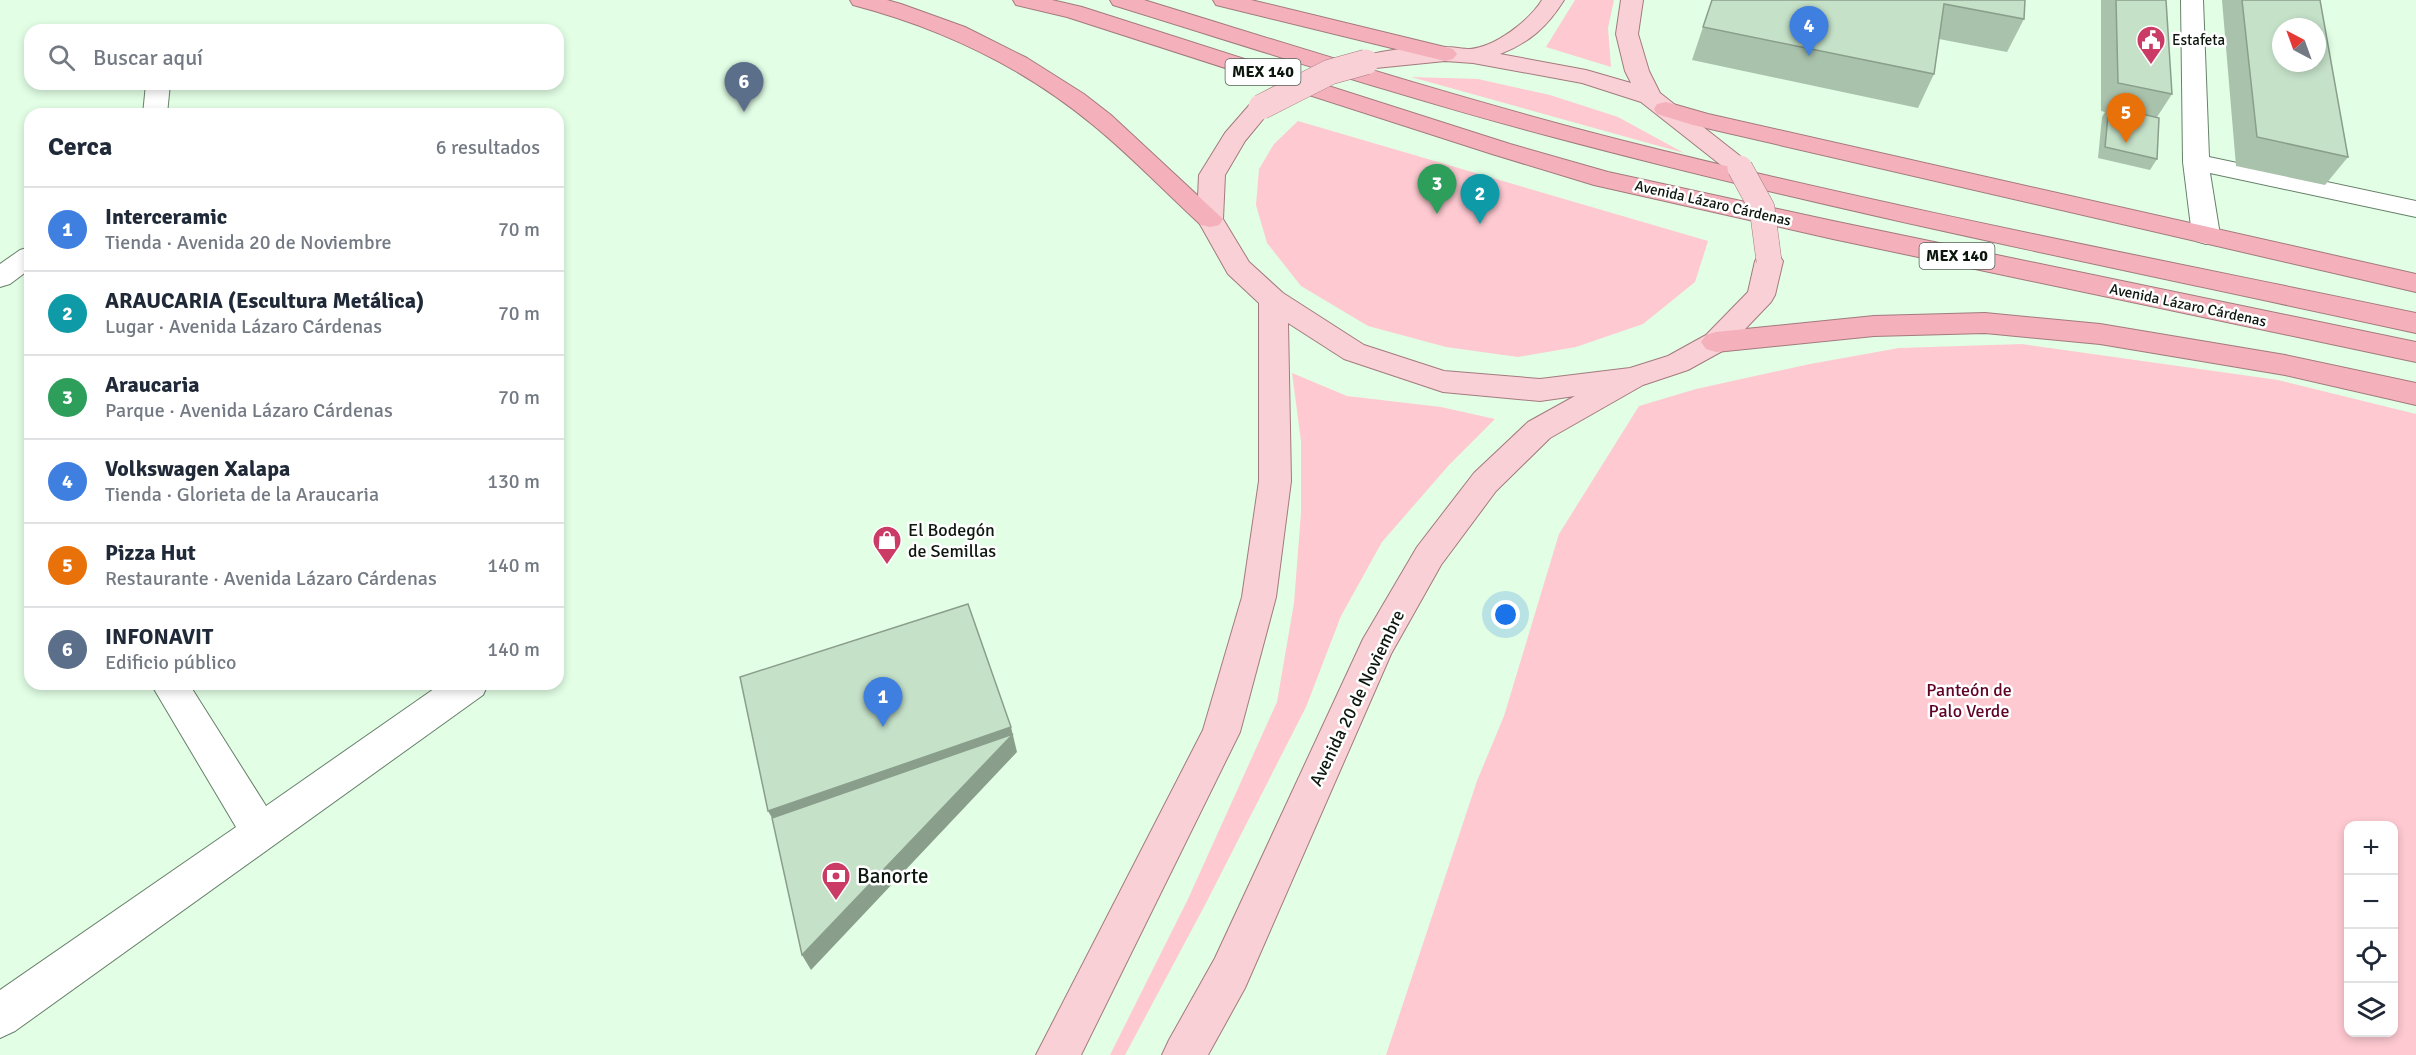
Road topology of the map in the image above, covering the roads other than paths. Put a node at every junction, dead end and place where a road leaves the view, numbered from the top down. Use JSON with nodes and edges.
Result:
{"nodes":[{"id":1,"x":861,"y":0,"type":"edge"},
{"id":2,"x":1024,"y":0,"type":"edge"},
{"id":3,"x":1121,"y":0,"type":"edge"},
{"id":4,"x":1224,"y":0,"type":"edge"},
{"id":5,"x":1553,"y":0,"type":"edge"},
{"id":6,"x":1632,"y":0,"type":"edge"},
{"id":7,"x":2192,"y":0,"type":"edge"},
{"id":8,"x":1257,"y":4,"type":"edge"},
{"id":9,"x":1445,"y":54,"type":"junction"},
{"id":10,"x":1473,"y":56,"type":"junction"},
{"id":11,"x":157,"y":90,"type":"edge"},
{"id":12,"x":1658,"y":103,"type":"junction"},
{"id":13,"x":156,"y":108,"type":"edge"},
{"id":14,"x":2196,"y":162,"type":"junction"},
{"id":15,"x":2416,"y":209,"type":"edge"},
{"id":16,"x":1210,"y":219,"type":"junction"},
{"id":17,"x":2206,"y":235,"type":"junction"},
{"id":18,"x":24,"y":260,"type":"edge"},
{"id":19,"x":0,"y":278,"type":"edge"},
{"id":20,"x":2416,"y":283,"type":"edge"},
{"id":21,"x":1273,"y":300,"type":"junction"},
{"id":22,"x":2416,"y":323,"type":"edge"},
{"id":23,"x":1716,"y":342,"type":"junction"},
{"id":24,"x":2416,"y":352,"type":"edge"},
{"id":25,"x":1632,"y":378,"type":"junction"},
{"id":26,"x":2416,"y":394,"type":"edge"},
{"id":27,"x":173,"y":690,"type":"edge"},
{"id":28,"x":462,"y":690,"type":"edge"},
{"id":29,"x":261,"y":832,"type":"junction"},
{"id":30,"x":0,"y":1016,"type":"edge"},
{"id":31,"x":1058,"y":1055,"type":"edge"},
{"id":32,"x":1184,"y":1055,"type":"edge"}],
"edges":[{"from":1,"to":16,"type":"highway"},
{"from":2,"to":24,"type":"highway","name":"Avenida Lázaro Cárdenas","number":"MEX 140"},
{"from":3,"to":22,"type":"highway","name":"Avenida Lázaro Cárdenas","number":"MEX 140"},
{"from":4,"to":8,"type":"highway"},
{"from":5,"to":10,"type":"main road"},
{"from":6,"to":12,"type":"main road"},
{"from":7,"to":14,"type":"street"},
{"from":8,"to":9,"type":"highway"},
{"from":9,"to":10,"type":"main road"},
{"from":9,"to":16,"type":"main road","bridge":true},
{"from":10,"to":12,"type":"main road"},
{"from":11,"to":13,"type":"street"},
{"from":12,"to":17,"type":"highway"},
{"from":12,"to":23,"type":"main road","bridge":true},
{"from":14,"to":15,"type":"street"},
{"from":14,"to":17,"type":"street"},
{"from":16,"to":21,"type":"main road"},
{"from":17,"to":20,"type":"highway"},
{"from":18,"to":19,"type":"street"},
{"from":21,"to":25,"type":"main road"},
{"from":21,"to":31,"type":"main road"},
{"from":23,"to":25,"type":"main road"},
{"from":23,"to":26,"type":"highway"},
{"from":25,"to":32,"type":"main road","name":"Avenida 20 de Noviembre"},
{"from":27,"to":29,"type":"street"},
{"from":28,"to":29,"type":"street"},
{"from":29,"to":30,"type":"street"}]}
